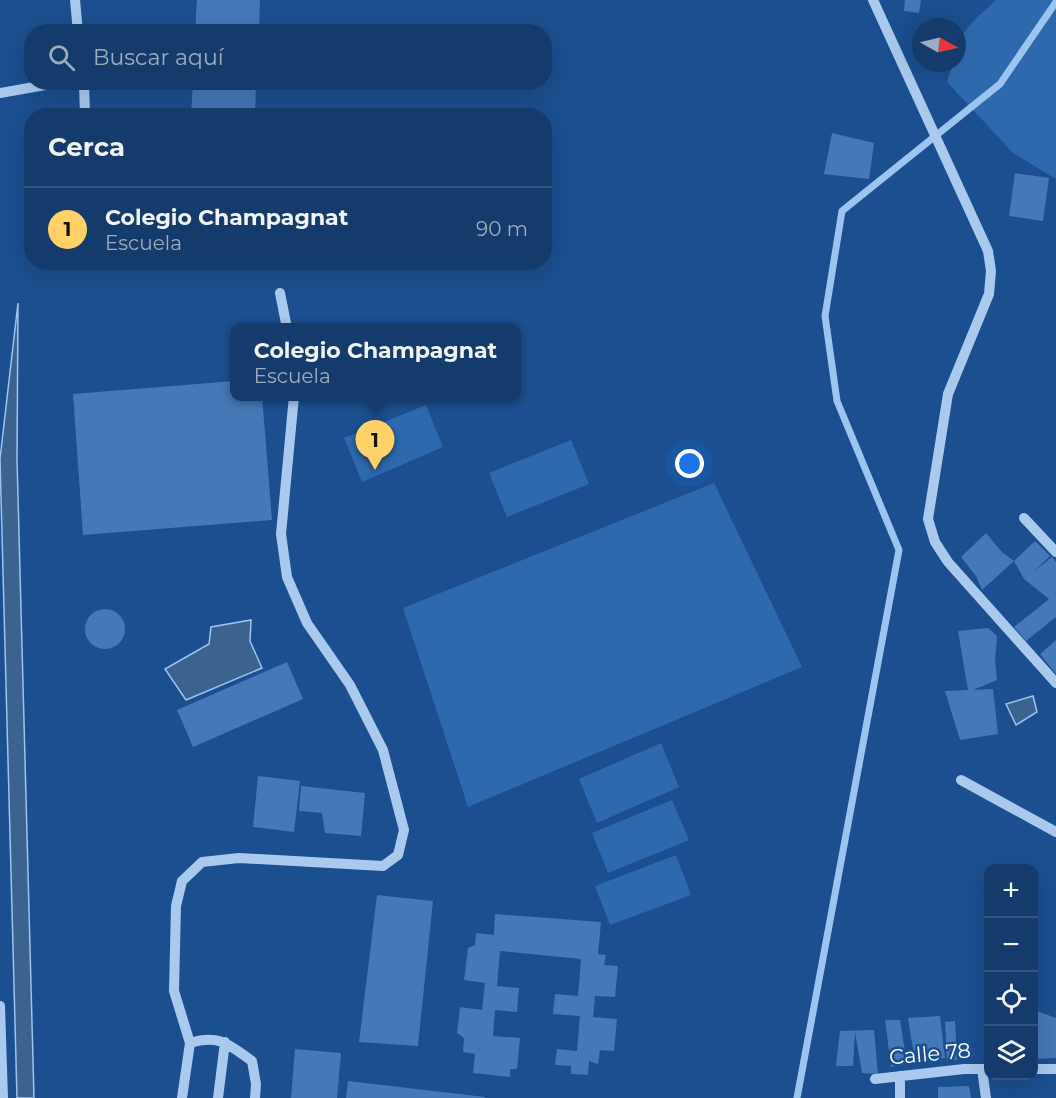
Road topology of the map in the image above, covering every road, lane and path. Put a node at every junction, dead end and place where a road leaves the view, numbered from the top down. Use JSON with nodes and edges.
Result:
{"nodes":[{"id":1,"x":75,"y":0,"type":"edge"},
{"id":2,"x":873,"y":0,"type":"edge"},
{"id":3,"x":77,"y":24,"type":"edge"},
{"id":4,"x":24,"y":89,"type":"edge"},
{"id":5,"x":84,"y":90,"type":"edge"},
{"id":6,"x":0,"y":93,"type":"edge"},
{"id":7,"x":86,"y":108,"type":"edge"},
{"id":8,"x":280,"y":293,"type":"dead end"},
{"id":9,"x":286,"y":323,"type":"edge"},
{"id":10,"x":294,"y":401,"type":"edge"},
{"id":11,"x":1024,"y":518,"type":"dead end"},
{"id":12,"x":1056,"y":552,"type":"edge"},
{"id":13,"x":1056,"y":683,"type":"edge"},
{"id":14,"x":961,"y":780,"type":"dead end"},
{"id":15,"x":1056,"y":831,"type":"edge"},
{"id":16,"x":0,"y":1006,"type":"edge"},
{"id":17,"x":225,"y":1042,"type":"junction"},
{"id":18,"x":190,"y":1043,"type":"junction"},
{"id":19,"x":984,"y":1069,"type":"edge"},
{"id":20,"x":1038,"y":1069,"type":"edge"},
{"id":21,"x":1056,"y":1069,"type":"edge"},
{"id":22,"x":900,"y":1076,"type":"junction"},
{"id":23,"x":875,"y":1078,"type":"dead end"},
{"id":24,"x":985,"y":1080,"type":"edge"},
{"id":25,"x":3,"y":1098,"type":"edge"},
{"id":26,"x":182,"y":1098,"type":"edge"},
{"id":27,"x":218,"y":1098,"type":"edge"},
{"id":28,"x":255,"y":1098,"type":"edge"},
{"id":29,"x":900,"y":1098,"type":"edge"},
{"id":30,"x":986,"y":1098,"type":"edge"}],
"edges":[{"from":1,"to":3,"type":"street"},
{"from":2,"to":13,"type":"street"},
{"from":4,"to":6,"type":"street"},
{"from":5,"to":7,"type":"street"},
{"from":8,"to":9,"type":"street"},
{"from":10,"to":18,"type":"street"},
{"from":11,"to":12,"type":"street"},
{"from":14,"to":15,"type":"street"},
{"from":16,"to":25,"type":"street"},
{"from":17,"to":18,"type":"street"},
{"from":17,"to":27,"type":"street"},
{"from":17,"to":28,"type":"street"},
{"from":18,"to":26,"type":"street"},
{"from":19,"to":22,"type":"street","name":"Calle 78"},
{"from":20,"to":21,"type":"street"},
{"from":22,"to":23,"type":"street","name":"Calle 78"},
{"from":22,"to":29,"type":"street"},
{"from":24,"to":30,"type":"street"}]}
